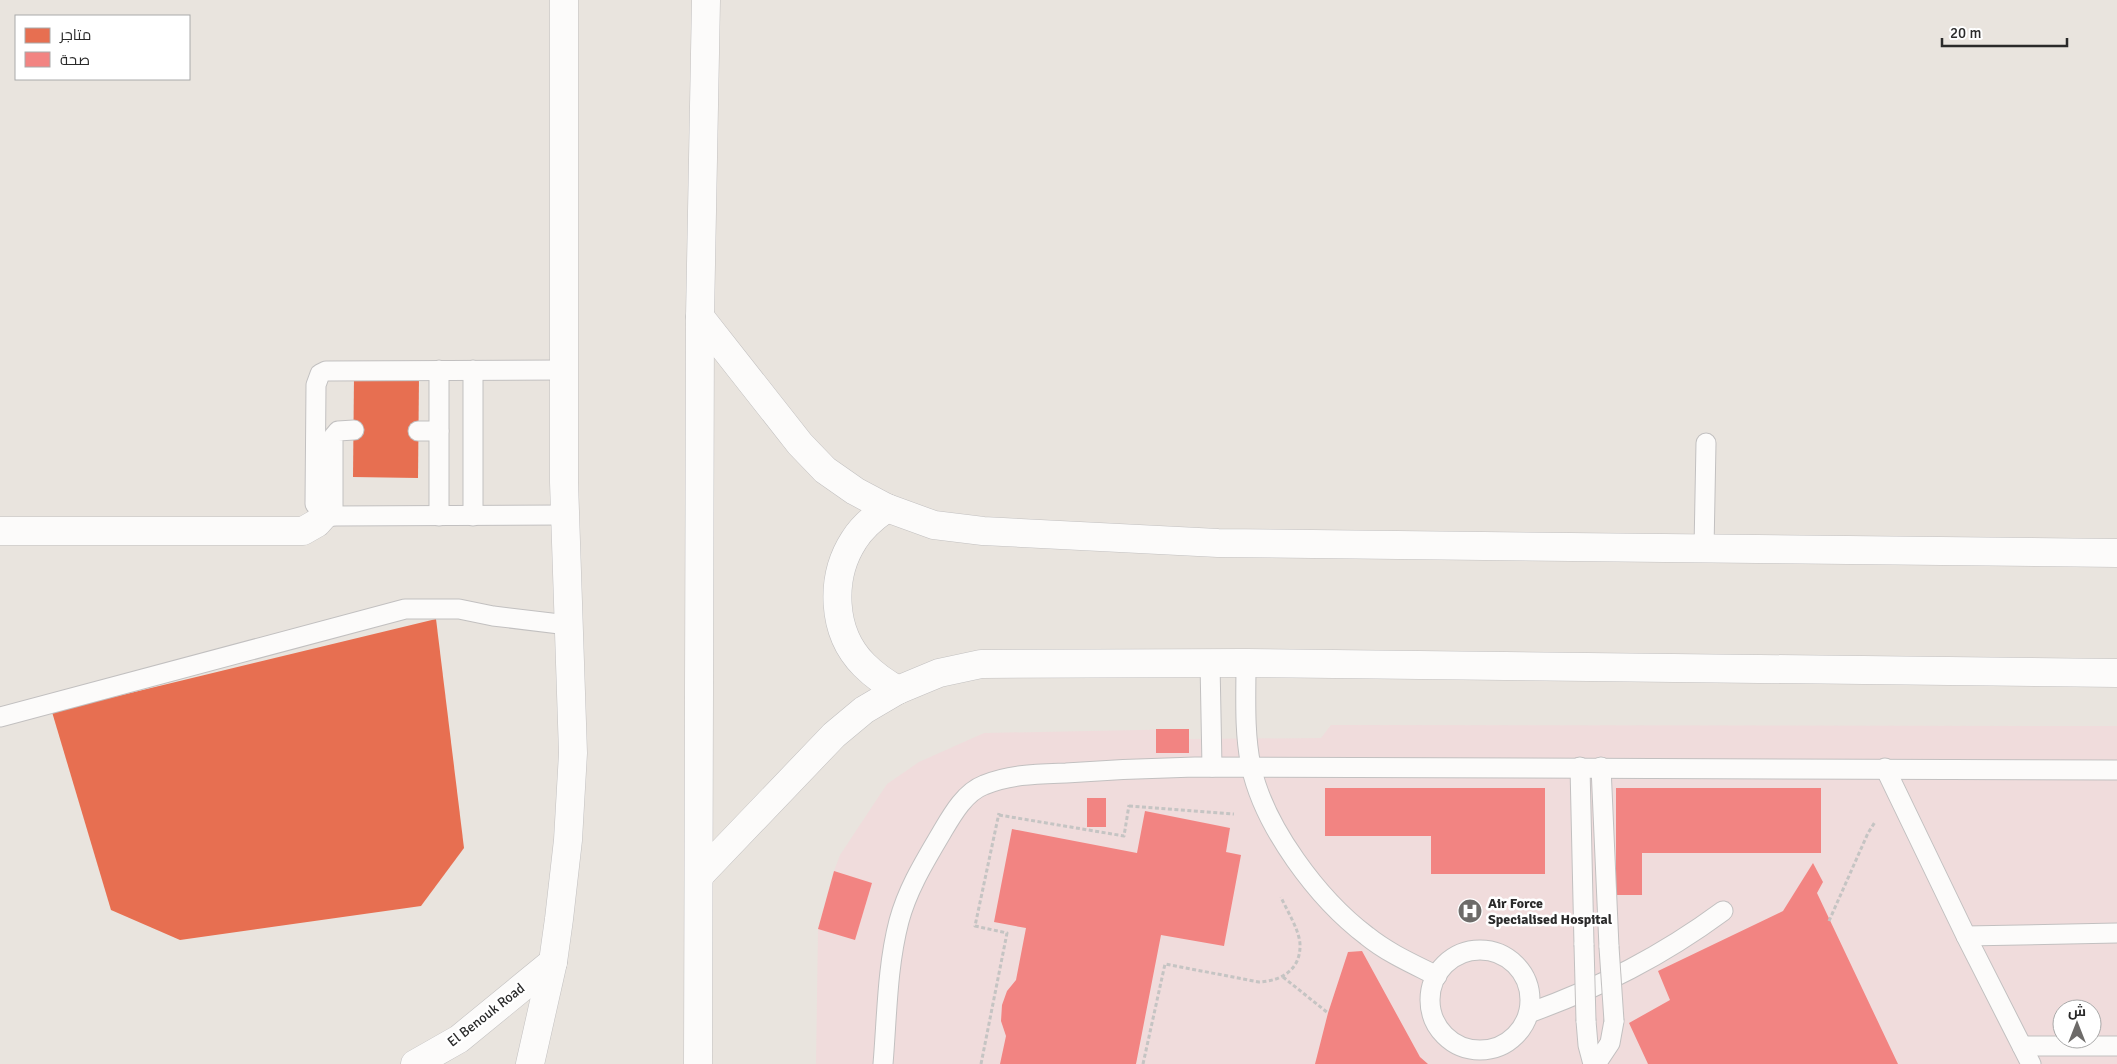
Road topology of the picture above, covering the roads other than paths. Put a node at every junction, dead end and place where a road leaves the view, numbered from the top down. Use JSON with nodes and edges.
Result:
{"nodes":[{"id":1,"x":564,"y":0,"type":"edge"},
{"id":2,"x":706,"y":0,"type":"edge"},
{"id":3,"x":700,"y":317,"type":"junction"},
{"id":4,"x":439,"y":370,"type":"junction"},
{"id":5,"x":473,"y":370,"type":"junction"},
{"id":6,"x":564,"y":370,"type":"junction"},
{"id":7,"x":354,"y":430,"type":"dead end"},
{"id":8,"x":418,"y":431,"type":"dead end"},
{"id":9,"x":439,"y":431,"type":"junction"},
{"id":10,"x":1706,"y":444,"type":"dead end"},
{"id":11,"x":887,"y":508,"type":"junction"},
{"id":12,"x":329,"y":515,"type":"junction"},
{"id":13,"x":565,"y":515,"type":"junction"},
{"id":14,"x":439,"y":516,"type":"junction"},
{"id":15,"x":473,"y":516,"type":"junction"},
{"id":16,"x":0,"y":531,"type":"edge"},
{"id":17,"x":1704,"y":549,"type":"junction"},
{"id":18,"x":2117,"y":553,"type":"edge"},
{"id":19,"x":568,"y":625,"type":"junction"},
{"id":20,"x":1210,"y":663,"type":"junction"},
{"id":21,"x":1246,"y":663,"type":"junction"},
{"id":22,"x":2117,"y":673,"type":"edge"},
{"id":23,"x":898,"y":690,"type":"junction"},
{"id":24,"x":0,"y":718,"type":"edge"},
{"id":25,"x":1212,"y":767,"type":"junction"},
{"id":26,"x":1252,"y":767,"type":"junction"},
{"id":27,"x":1580,"y":767,"type":"junction"},
{"id":28,"x":1601,"y":767,"type":"junction"},
{"id":29,"x":1885,"y":768,"type":"junction"},
{"id":30,"x":2117,"y":770,"type":"edge"},
{"id":31,"x":699,"y":876,"type":"junction"},
{"id":32,"x":1723,"y":911,"type":"dead end"},
{"id":33,"x":2117,"y":932,"type":"edge"},
{"id":34,"x":1966,"y":936,"type":"junction"},
{"id":35,"x":553,"y":962,"type":"junction"},
{"id":36,"x":1437,"y":976,"type":"junction"},
{"id":37,"x":1530,"y":1013,"type":"junction"},
{"id":38,"x":2022,"y":1046,"type":"junction"},
{"id":39,"x":2117,"y":1046,"type":"edge"},
{"id":40,"x":415,"y":1064,"type":"edge"},
{"id":41,"x":530,"y":1064,"type":"edge"},
{"id":42,"x":698,"y":1064,"type":"edge"},
{"id":43,"x":883,"y":1064,"type":"edge"},
{"id":44,"x":1595,"y":1064,"type":"edge"},
{"id":45,"x":2031,"y":1064,"type":"edge"}],
"edges":[{"from":1,"to":6,"type":"street"},
{"from":2,"to":3,"type":"street"},
{"from":3,"to":11,"type":"street"},
{"from":3,"to":31,"type":"street"},
{"from":4,"to":5,"type":"lane"},
{"from":4,"to":9,"type":"lane"},
{"from":4,"to":12,"type":"lane"},
{"from":5,"to":6,"type":"lane"},
{"from":5,"to":15,"type":"lane"},
{"from":6,"to":13,"type":"street"},
{"from":7,"to":12,"type":"lane"},
{"from":8,"to":9,"type":"lane"},
{"from":9,"to":14,"type":"lane"},
{"from":10,"to":17,"type":"lane"},
{"from":11,"to":17,"type":"street"},
{"from":11,"to":23,"type":"street"},
{"from":12,"to":14,"type":"lane"},
{"from":12,"to":16,"type":"street"},
{"from":13,"to":15,"type":"lane"},
{"from":13,"to":19,"type":"street"},
{"from":14,"to":15,"type":"lane"},
{"from":17,"to":18,"type":"street"},
{"from":19,"to":24,"type":"lane"},
{"from":19,"to":35,"type":"street"},
{"from":20,"to":21,"type":"street"},
{"from":20,"to":23,"type":"street"},
{"from":20,"to":25,"type":"lane"},
{"from":21,"to":22,"type":"street"},
{"from":21,"to":26,"type":"lane"},
{"from":23,"to":31,"type":"street"},
{"from":25,"to":26,"type":"lane"},
{"from":25,"to":43,"type":"lane"},
{"from":26,"to":27,"type":"lane"},
{"from":26,"to":36,"type":"lane"},
{"from":27,"to":28,"type":"lane"},
{"from":27,"to":44,"type":"lane","bridge":true},
{"from":28,"to":29,"type":"lane"},
{"from":28,"to":44,"type":"lane","bridge":true},
{"from":29,"to":30,"type":"lane"},
{"from":29,"to":34,"type":"lane"},
{"from":31,"to":42,"type":"street"},
{"from":32,"to":37,"type":"lane"},
{"from":33,"to":34,"type":"lane"},
{"from":34,"to":38,"type":"lane"},
{"from":35,"to":40,"type":"street","name":"El Benouk Road"},
{"from":35,"to":41,"type":"street"},
{"from":36,"to":37,"type":"lane"},
{"from":36,"to":37,"type":"lane"},
{"from":38,"to":39,"type":"lane"},
{"from":38,"to":45,"type":"lane"}]}
